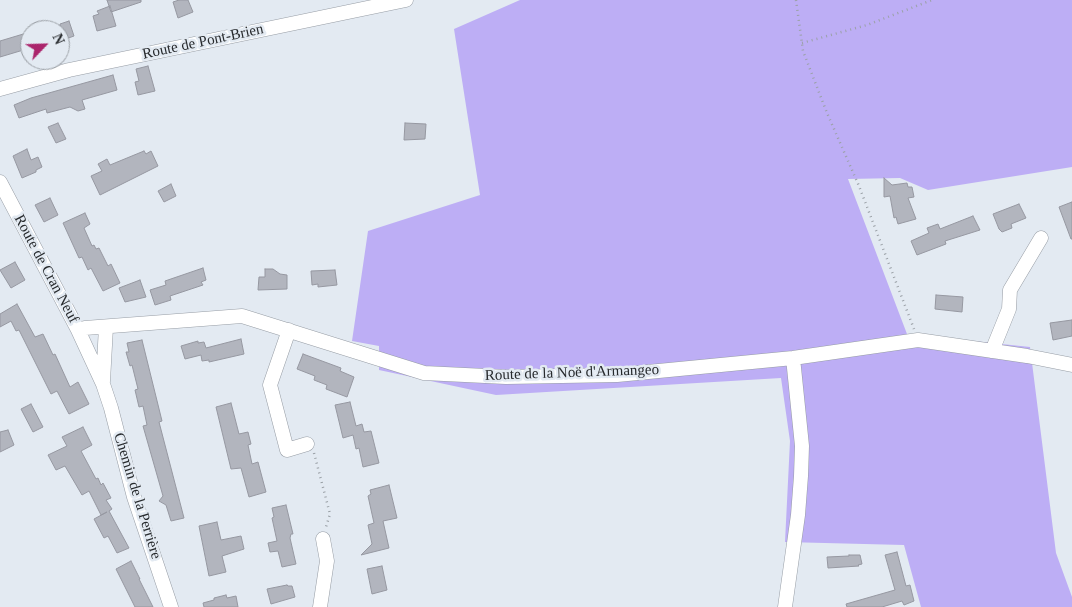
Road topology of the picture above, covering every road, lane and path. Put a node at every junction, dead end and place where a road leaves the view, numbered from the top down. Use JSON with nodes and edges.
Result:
{"nodes":[{"id":1,"x":406,"y":0,"type":"edge"},
{"id":2,"x":796,"y":0,"type":"edge"},
{"id":3,"x":932,"y":0,"type":"edge"},
{"id":4,"x":802,"y":43,"type":"junction"},
{"id":5,"x":0,"y":89,"type":"edge"},
{"id":6,"x":0,"y":182,"type":"edge"},
{"id":7,"x":1041,"y":238,"type":"dead end"},
{"id":8,"x":106,"y":328,"type":"junction"},
{"id":9,"x":78,"y":330,"type":"junction"},
{"id":10,"x":289,"y":330,"type":"junction"},
{"id":11,"x":918,"y":340,"type":"junction"},
{"id":12,"x":992,"y":351,"type":"junction"},
{"id":13,"x":793,"y":358,"type":"junction"},
{"id":14,"x":1072,"y":365,"type":"edge"},
{"id":15,"x":103,"y":384,"type":"junction"},
{"id":16,"x":307,"y":444,"type":"joint"},
{"id":17,"x":323,"y":539,"type":"joint"},
{"id":18,"x":171,"y":607,"type":"edge"},
{"id":19,"x":320,"y":607,"type":"edge"},
{"id":20,"x":785,"y":607,"type":"edge"}],
"edges":[{"from":1,"to":5,"type":"street","name":"Route de Pont-Brien"},
{"from":2,"to":4,"type":"path"},
{"from":3,"to":4,"type":"path"},
{"from":4,"to":11,"type":"path"},
{"from":6,"to":9,"type":"street","name":"Route de Cran Neuf"},
{"from":7,"to":12,"type":"street"},
{"from":8,"to":9,"type":"street","name":"Route de la Noë d'Armangeo"},
{"from":8,"to":10,"type":"street","name":"Route de la Noë d'Armangeo"},
{"from":8,"to":15,"type":"street","name":"Chemin de la Perrière"},
{"from":9,"to":15,"type":"street","name":"Chemin de la Perrière"},
{"from":10,"to":13,"type":"street","name":"Route de la Noë d'Armangeo"},
{"from":10,"to":16,"type":"street"},
{"from":11,"to":12,"type":"street","name":"Route de la Noë d'Armangeo"},
{"from":11,"to":13,"type":"street","name":"Route de la Noë d'Armangeo"},
{"from":12,"to":14,"type":"street","name":"Route de la Noë d'Armangeo"},
{"from":13,"to":20,"type":"street"},
{"from":15,"to":18,"type":"street","name":"Chemin de la Perrière"},
{"from":16,"to":17,"type":"path"},
{"from":17,"to":19,"type":"street"}]}
